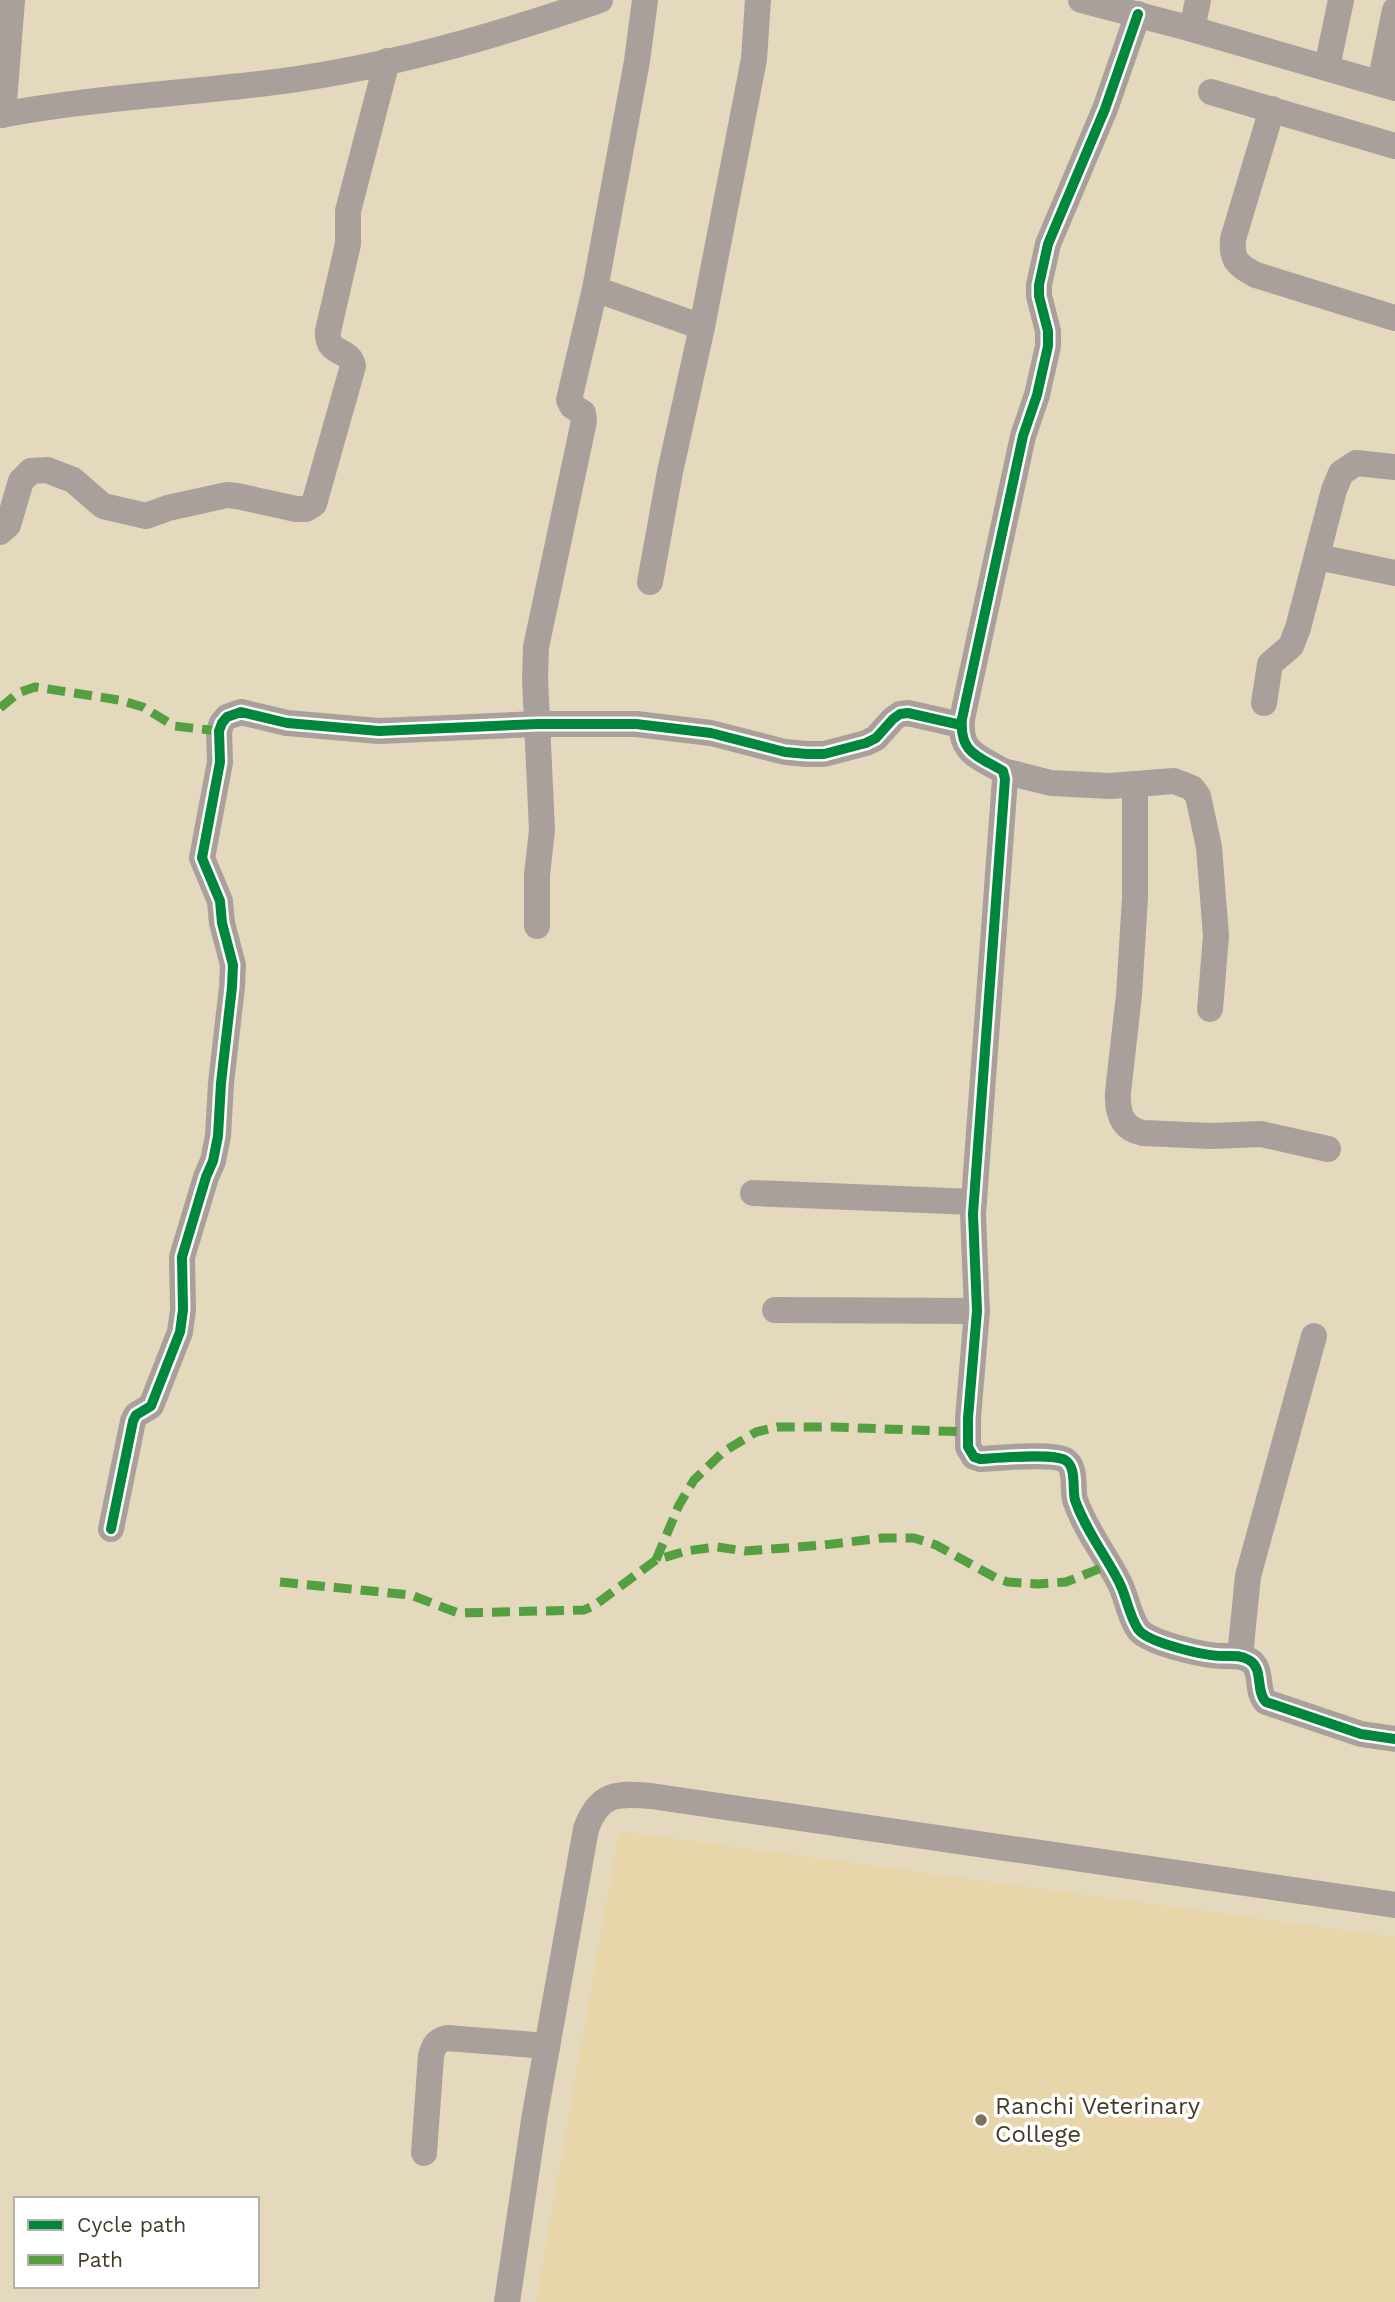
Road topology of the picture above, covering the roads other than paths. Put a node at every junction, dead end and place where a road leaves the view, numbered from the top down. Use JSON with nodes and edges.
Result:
{"nodes":[{"id":1,"x":12,"y":0,"type":"edge"},
{"id":2,"x":600,"y":0,"type":"edge"},
{"id":3,"x":645,"y":0,"type":"edge"},
{"id":4,"x":758,"y":0,"type":"edge"},
{"id":5,"x":1081,"y":0,"type":"edge"},
{"id":6,"x":1198,"y":0,"type":"edge"},
{"id":7,"x":1341,"y":0,"type":"edge"},
{"id":8,"x":1111,"y":3,"type":"edge"},
{"id":9,"x":1395,"y":10,"type":"edge"},
{"id":10,"x":1138,"y":14,"type":"junction"},
{"id":11,"x":1192,"y":29,"type":"junction"},
{"id":12,"x":387,"y":61,"type":"junction"},
{"id":13,"x":1327,"y":67,"type":"junction"},
{"id":14,"x":1387,"y":86,"type":"edge"},
{"id":15,"x":1211,"y":92,"type":"dead end"},
{"id":16,"x":1272,"y":109,"type":"junction"},
{"id":17,"x":1,"y":115,"type":"edge"},
{"id":18,"x":1395,"y":146,"type":"edge"},
{"id":19,"x":594,"y":289,"type":"junction"},
{"id":20,"x":1395,"y":318,"type":"edge"},
{"id":21,"x":702,"y":327,"type":"junction"},
{"id":22,"x":1395,"y":467,"type":"edge"},
{"id":23,"x":0,"y":532,"type":"edge"},
{"id":24,"x":1318,"y":557,"type":"junction"},
{"id":25,"x":1395,"y":573,"type":"edge"},
{"id":26,"x":650,"y":582,"type":"dead end"},
{"id":27,"x":1264,"y":703,"type":"dead end"},
{"id":28,"x":538,"y":724,"type":"junction"},
{"id":29,"x":961,"y":725,"type":"junction"},
{"id":30,"x":1003,"y":771,"type":"junction"},
{"id":31,"x":1135,"y":784,"type":"junction"},
{"id":32,"x":537,"y":926,"type":"dead end"},
{"id":33,"x":1210,"y":1009,"type":"dead end"},
{"id":34,"x":1328,"y":1149,"type":"dead end"},
{"id":35,"x":753,"y":1193,"type":"dead end"},
{"id":36,"x":974,"y":1202,"type":"junction"},
{"id":37,"x":775,"y":1310,"type":"dead end"},
{"id":38,"x":977,"y":1311,"type":"junction"},
{"id":39,"x":1314,"y":1336,"type":"dead end"},
{"id":40,"x":111,"y":1529,"type":"dead end"},
{"id":41,"x":1240,"y":1656,"type":"junction"},
{"id":42,"x":1394,"y":1735,"type":"edge"},
{"id":43,"x":1395,"y":1905,"type":"edge"},
{"id":44,"x":547,"y":2046,"type":"junction"},
{"id":45,"x":424,"y":2153,"type":"dead end"},
{"id":46,"x":507,"y":2302,"type":"edge"}],
"edges":[{"from":1,"to":17,"type":"street"},
{"from":2,"to":12,"type":"street"},
{"from":3,"to":19,"type":"street"},
{"from":4,"to":21,"type":"street"},
{"from":5,"to":8,"type":"street"},
{"from":6,"to":11,"type":"street"},
{"from":7,"to":13,"type":"street"},
{"from":8,"to":10,"type":"street"},
{"from":9,"to":14,"type":"street"},
{"from":10,"to":11,"type":"street"},
{"from":10,"to":29,"type":"street"},
{"from":11,"to":13,"type":"street"},
{"from":12,"to":17,"type":"street"},
{"from":12,"to":23,"type":"street"},
{"from":13,"to":14,"type":"street"},
{"from":15,"to":16,"type":"street"},
{"from":16,"to":18,"type":"street"},
{"from":16,"to":20,"type":"street"},
{"from":19,"to":21,"type":"street"},
{"from":19,"to":28,"type":"street"},
{"from":21,"to":26,"type":"street"},
{"from":22,"to":24,"type":"street"},
{"from":24,"to":25,"type":"street"},
{"from":24,"to":27,"type":"street"},
{"from":28,"to":29,"type":"street"},
{"from":28,"to":32,"type":"street"},
{"from":28,"to":40,"type":"street"},
{"from":29,"to":30,"type":"street"},
{"from":30,"to":31,"type":"street"},
{"from":30,"to":36,"type":"street"},
{"from":31,"to":33,"type":"street"},
{"from":31,"to":34,"type":"street"},
{"from":35,"to":36,"type":"street"},
{"from":36,"to":38,"type":"street"},
{"from":37,"to":38,"type":"street"},
{"from":38,"to":41,"type":"street"},
{"from":39,"to":41,"type":"street"},
{"from":41,"to":42,"type":"street"},
{"from":43,"to":44,"type":"street"},
{"from":44,"to":45,"type":"street"},
{"from":44,"to":46,"type":"street"}]}
